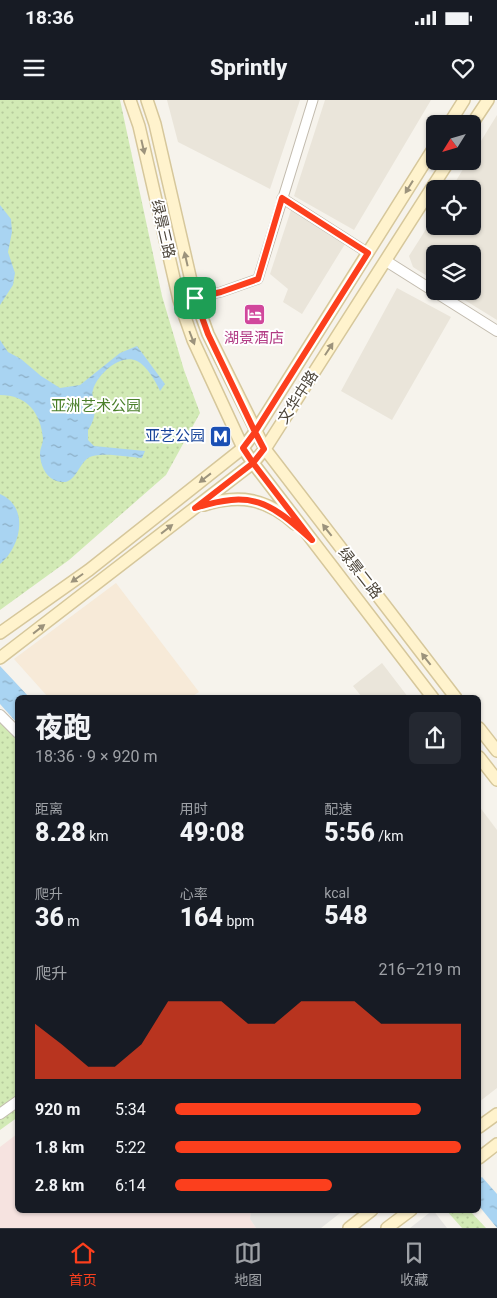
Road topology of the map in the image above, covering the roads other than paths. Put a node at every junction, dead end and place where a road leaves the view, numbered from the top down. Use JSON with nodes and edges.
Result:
{"nodes":[{"id":1,"x":130,"y":100,"type":"edge"},
{"id":2,"x":147,"y":100,"type":"edge"},
{"id":3,"x":313,"y":100,"type":"edge"},
{"id":4,"x":464,"y":100,"type":"edge"},
{"id":5,"x":488,"y":100,"type":"edge"},
{"id":6,"x":455,"y":115,"type":"edge"},
{"id":7,"x":478,"y":115,"type":"edge"},
{"id":8,"x":426,"y":160,"type":"edge"},
{"id":9,"x":443,"y":170,"type":"edge"},
{"id":10,"x":282,"y":198,"type":"junction"},
{"id":11,"x":368,"y":253,"type":"junction"},
{"id":12,"x":386,"y":261,"type":"junction"},
{"id":13,"x":195,"y":298,"type":"junction"},
{"id":14,"x":497,"y":331,"type":"edge"},
{"id":15,"x":255,"y":432,"type":"junction"},
{"id":16,"x":243,"y":448,"type":"junction"},
{"id":17,"x":264,"y":449,"type":"junction"},
{"id":18,"x":253,"y":463,"type":"junction"},
{"id":19,"x":195,"y":508,"type":"junction"},
{"id":20,"x":312,"y":540,"type":"junction"},
{"id":21,"x":0,"y":633,"type":"edge"},
{"id":22,"x":0,"y":658,"type":"edge"},
{"id":23,"x":431,"y":695,"type":"edge"},
{"id":24,"x":454,"y":695,"type":"edge"},
{"id":25,"x":0,"y":715,"type":"edge"},
{"id":26,"x":15,"y":730,"type":"edge"},
{"id":27,"x":481,"y":731,"type":"edge"},
{"id":28,"x":497,"y":751,"type":"edge"},
{"id":29,"x":483,"y":770,"type":"edge"},
{"id":30,"x":497,"y":780,"type":"edge"},
{"id":31,"x":15,"y":1103,"type":"edge"},
{"id":32,"x":0,"y":1114,"type":"edge"},
{"id":33,"x":497,"y":1114,"type":"edge"},
{"id":34,"x":481,"y":1126,"type":"edge"},
{"id":35,"x":497,"y":1144,"type":"edge"},
{"id":36,"x":481,"y":1156,"type":"edge"},
{"id":37,"x":368,"y":1213,"type":"edge"},
{"id":38,"x":408,"y":1213,"type":"edge"},
{"id":39,"x":393,"y":1226,"type":"edge"},
{"id":40,"x":349,"y":1228,"type":"edge"}],
"edges":[{"from":1,"to":16,"type":"main road","name":"绿景三路","one_way":true},
{"from":13,"to":2,"type":"main road","name":"绿景三路","one_way":true},
{"from":3,"to":10,"type":"street"},
{"from":4,"to":6,"type":"main road"},
{"from":5,"to":7,"type":"main road"},
{"from":8,"to":11,"type":"main road","name":"文华中路","one_way":true},
{"from":9,"to":12,"type":"main road","name":"文华中路"},
{"from":10,"to":11,"type":"street"},
{"from":10,"to":13,"type":"street"},
{"from":11,"to":15,"type":"main road","name":"文华中路"},
{"from":12,"to":14,"type":"street"},
{"from":17,"to":12,"type":"main road","name":"文华中路","one_way":true},
{"from":13,"to":15,"type":"main road","name":"绿景三路"},
{"from":15,"to":16,"type":"main road","name":"文华中路"},
{"from":15,"to":17,"type":"main road","name":"绿景三路"},
{"from":16,"to":18,"type":"main road","name":"绿景三路"},
{"from":16,"to":21,"type":"main road","name":"文华中路","one_way":true},
{"from":17,"to":18,"type":"main road","name":"文华中路"},
{"from":24,"to":17,"type":"main road","name":"绿景二路","one_way":true},
{"from":18,"to":19,"type":"main road","name":"文华中路"},
{"from":18,"to":20,"type":"main road","name":"绿景二路"},
{"from":19,"to":20,"type":"main road"},
{"from":22,"to":19,"type":"main road","name":"文华中路","one_way":true},
{"from":20,"to":23,"type":"main road","name":"绿景二路"},
{"from":25,"to":26,"type":"street"},
{"from":27,"to":28,"type":"main road"},
{"from":29,"to":30,"type":"main road"},
{"from":31,"to":32,"type":"street"},
{"from":33,"to":34,"type":"main road"},
{"from":35,"to":36,"type":"main road"},
{"from":37,"to":40,"type":"main road"},
{"from":38,"to":39,"type":"main road"}]}
